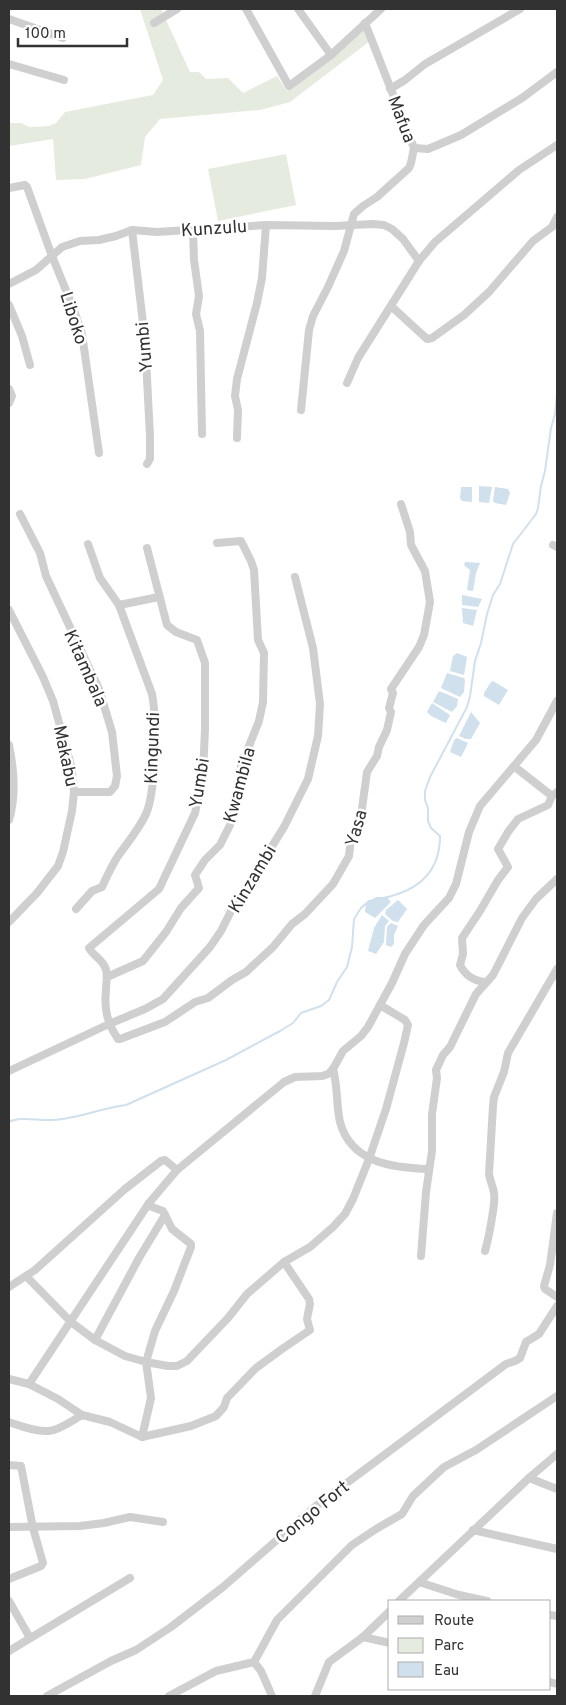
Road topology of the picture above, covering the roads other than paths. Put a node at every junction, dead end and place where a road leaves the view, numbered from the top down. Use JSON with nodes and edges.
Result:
{"nodes":[{"id":1,"x":177,"y":9,"type":"edge"},
{"id":2,"x":246,"y":9,"type":"edge"},
{"id":3,"x":298,"y":9,"type":"edge"},
{"id":4,"x":381,"y":9,"type":"edge"},
{"id":5,"x":520,"y":9,"type":"edge"},
{"id":6,"x":9,"y":20,"type":"edge"},
{"id":7,"x":154,"y":23,"type":"dead end"},
{"id":8,"x":365,"y":23,"type":"junction"},
{"id":9,"x":62,"y":38,"type":"dead end"},
{"id":10,"x":331,"y":55,"type":"junction"},
{"id":11,"x":9,"y":64,"type":"edge"},
{"id":12,"x":557,"y":72,"type":"edge"},
{"id":13,"x":64,"y":80,"type":"dead end"},
{"id":14,"x":390,"y":89,"type":"junction"},
{"id":15,"x":557,"y":145,"type":"edge"},
{"id":16,"x":414,"y":148,"type":"junction"},
{"id":17,"x":9,"y":188,"type":"edge"},
{"id":18,"x":557,"y":217,"type":"edge"},
{"id":19,"x":353,"y":224,"type":"junction"},
{"id":20,"x":266,"y":225,"type":"junction"},
{"id":21,"x":132,"y":230,"type":"junction"},
{"id":22,"x":193,"y":231,"type":"junction"},
{"id":23,"x":52,"y":256,"type":"junction"},
{"id":24,"x":419,"y":261,"type":"junction"},
{"id":25,"x":9,"y":284,"type":"edge"},
{"id":26,"x":9,"y":305,"type":"edge"},
{"id":27,"x":391,"y":306,"type":"junction"},
{"id":28,"x":30,"y":365,"type":"dead end"},
{"id":29,"x":347,"y":383,"type":"dead end"},
{"id":30,"x":9,"y":389,"type":"edge"},
{"id":31,"x":9,"y":404,"type":"edge"},
{"id":32,"x":301,"y":410,"type":"dead end"},
{"id":33,"x":202,"y":434,"type":"dead end"},
{"id":34,"x":238,"y":438,"type":"dead end"},
{"id":35,"x":99,"y":453,"type":"dead end"},
{"id":36,"x":147,"y":464,"type":"dead end"},
{"id":37,"x":401,"y":504,"type":"dead end"},
{"id":38,"x":20,"y":514,"type":"dead end"},
{"id":39,"x":88,"y":544,"type":"dead end"},
{"id":40,"x":217,"y":544,"type":"dead end"},
{"id":41,"x":147,"y":548,"type":"dead end"},
{"id":42,"x":295,"y":577,"type":"dead end"},
{"id":43,"x":159,"y":597,"type":"junction"},
{"id":44,"x":119,"y":605,"type":"junction"},
{"id":45,"x":9,"y":610,"type":"edge"},
{"id":46,"x":557,"y":701,"type":"edge"},
{"id":47,"x":9,"y":745,"type":"edge"},
{"id":48,"x":515,"y":767,"type":"junction"},
{"id":49,"x":74,"y":792,"type":"junction"},
{"id":50,"x":555,"y":794,"type":"edge"},
{"id":51,"x":9,"y":820,"type":"edge"},
{"id":52,"x":557,"y":879,"type":"edge"},
{"id":53,"x":76,"y":909,"type":"dead end"},
{"id":54,"x":9,"y":922,"type":"edge"},
{"id":55,"x":557,"y":969,"type":"edge"},
{"id":56,"x":107,"y":977,"type":"junction"},
{"id":57,"x":485,"y":982,"type":"junction"},
{"id":58,"x":380,"y":1005,"type":"junction"},
{"id":59,"x":109,"y":1024,"type":"junction"},
{"id":60,"x":333,"y":1069,"type":"junction"},
{"id":61,"x":9,"y":1071,"type":"edge"},
{"id":62,"x":369,"y":1159,"type":"junction"},
{"id":63,"x":429,"y":1169,"type":"junction"},
{"id":64,"x":177,"y":1170,"type":"junction"},
{"id":65,"x":149,"y":1203,"type":"junction"},
{"id":66,"x":557,"y":1213,"type":"edge"},
{"id":67,"x":165,"y":1215,"type":"junction"},
{"id":68,"x":485,"y":1251,"type":"dead end"},
{"id":69,"x":421,"y":1256,"type":"dead end"},
{"id":70,"x":284,"y":1262,"type":"junction"},
{"id":71,"x":26,"y":1276,"type":"junction"},
{"id":72,"x":9,"y":1287,"type":"edge"},
{"id":73,"x":557,"y":1297,"type":"edge"},
{"id":74,"x":557,"y":1306,"type":"edge"},
{"id":75,"x":71,"y":1322,"type":"junction"},
{"id":76,"x":94,"y":1340,"type":"junction"},
{"id":77,"x":146,"y":1362,"type":"junction"},
{"id":78,"x":9,"y":1379,"type":"edge"},
{"id":79,"x":29,"y":1384,"type":"junction"},
{"id":80,"x":557,"y":1396,"type":"edge"},
{"id":81,"x":82,"y":1414,"type":"junction"},
{"id":82,"x":9,"y":1422,"type":"edge"},
{"id":83,"x":142,"y":1437,"type":"junction"},
{"id":84,"x":557,"y":1454,"type":"edge"},
{"id":85,"x":9,"y":1464,"type":"edge"},
{"id":86,"x":529,"y":1478,"type":"junction"},
{"id":87,"x":557,"y":1490,"type":"edge"},
{"id":88,"x":163,"y":1522,"type":"dead end"},
{"id":89,"x":9,"y":1527,"type":"edge"},
{"id":90,"x":33,"y":1528,"type":"junction"},
{"id":91,"x":473,"y":1530,"type":"junction"},
{"id":92,"x":557,"y":1549,"type":"edge"},
{"id":93,"x":130,"y":1578,"type":"dead end"},
{"id":94,"x":9,"y":1579,"type":"edge"},
{"id":95,"x":419,"y":1582,"type":"junction"},
{"id":96,"x":400,"y":1600,"type":"edge"},
{"id":97,"x":482,"y":1600,"type":"edge"},
{"id":98,"x":9,"y":1601,"type":"edge"},
{"id":99,"x":388,"y":1612,"type":"edge"},
{"id":100,"x":363,"y":1637,"type":"junction"},
{"id":101,"x":30,"y":1638,"type":"junction"},
{"id":102,"x":388,"y":1643,"type":"edge"},
{"id":103,"x":9,"y":1651,"type":"edge"},
{"id":104,"x":254,"y":1662,"type":"junction"},
{"id":105,"x":47,"y":1696,"type":"edge"},
{"id":106,"x":169,"y":1696,"type":"edge"},
{"id":107,"x":272,"y":1696,"type":"edge"},
{"id":108,"x":314,"y":1696,"type":"edge"}],
"edges":[{"from":1,"to":7,"type":"street"},
{"from":2,"to":10,"type":"street"},
{"from":3,"to":10,"type":"street"},
{"from":4,"to":8,"type":"street"},
{"from":5,"to":14,"type":"street"},
{"from":6,"to":9,"type":"street"},
{"from":8,"to":10,"type":"street"},
{"from":8,"to":14,"type":"street","name":"Mafua"},
{"from":11,"to":13,"type":"street"},
{"from":12,"to":16,"type":"street"},
{"from":14,"to":16,"type":"street","name":"Mafua"},
{"from":15,"to":24,"type":"street"},
{"from":16,"to":19,"type":"street","name":"Mafua"},
{"from":17,"to":23,"type":"street","name":"Liboko"},
{"from":18,"to":27,"type":"street"},
{"from":19,"to":20,"type":"street","name":"Kunzulu"},
{"from":19,"to":24,"type":"street","name":"Kunzulu"},
{"from":19,"to":32,"type":"street"},
{"from":20,"to":22,"type":"street","name":"Kunzulu"},
{"from":20,"to":34,"type":"street"},
{"from":21,"to":22,"type":"street","name":"Kunzulu"},
{"from":21,"to":23,"type":"street","name":"Kunzulu"},
{"from":21,"to":36,"type":"street","name":"Yumbi"},
{"from":22,"to":33,"type":"street"},
{"from":23,"to":25,"type":"street","name":"Kunzulu"},
{"from":23,"to":35,"type":"street","name":"Liboko"},
{"from":24,"to":27,"type":"street"},
{"from":26,"to":28,"type":"street"},
{"from":27,"to":29,"type":"street"},
{"from":30,"to":31,"type":"street"},
{"from":37,"to":59,"type":"street","name":"Yasa"},
{"from":38,"to":49,"type":"street","name":"Kitambala"},
{"from":39,"to":44,"type":"street","name":"Kingundi"},
{"from":40,"to":56,"type":"street","name":"Kwambila"},
{"from":41,"to":43,"type":"street","name":"Yumbi"},
{"from":42,"to":59,"type":"street","name":"Kinzambi"},
{"from":43,"to":44,"type":"street"},
{"from":43,"to":56,"type":"street","name":"Yumbi"},
{"from":44,"to":53,"type":"street","name":"Kingundi"},
{"from":45,"to":49,"type":"street","name":"Makabu"},
{"from":46,"to":48,"type":"street"},
{"from":47,"to":51,"type":"street"},
{"from":48,"to":50,"type":"street"},
{"from":48,"to":58,"type":"street"},
{"from":49,"to":54,"type":"street","name":"Makabu"},
{"from":50,"to":57,"type":"street"},
{"from":52,"to":57,"type":"street"},
{"from":55,"to":68,"type":"street"},
{"from":56,"to":59,"type":"street"},
{"from":57,"to":63,"type":"street"},
{"from":58,"to":60,"type":"street"},
{"from":58,"to":62,"type":"street"},
{"from":59,"to":61,"type":"street","name":"Kinzambi"},
{"from":60,"to":62,"type":"street"},
{"from":60,"to":64,"type":"street"},
{"from":62,"to":63,"type":"street"},
{"from":62,"to":70,"type":"street"},
{"from":63,"to":69,"type":"street"},
{"from":64,"to":65,"type":"street"},
{"from":64,"to":71,"type":"street"},
{"from":65,"to":67,"type":"street"},
{"from":65,"to":75,"type":"street"},
{"from":66,"to":73,"type":"street"},
{"from":67,"to":76,"type":"street"},
{"from":67,"to":77,"type":"street"},
{"from":70,"to":77,"type":"street"},
{"from":70,"to":83,"type":"street"},
{"from":71,"to":72,"type":"street"},
{"from":71,"to":75,"type":"street"},
{"from":74,"to":105,"type":"street","name":"Congo Fort"},
{"from":75,"to":76,"type":"street"},
{"from":75,"to":79,"type":"street"},
{"from":76,"to":77,"type":"street"},
{"from":77,"to":83,"type":"street"},
{"from":78,"to":79,"type":"street"},
{"from":79,"to":81,"type":"street"},
{"from":80,"to":104,"type":"street"},
{"from":81,"to":82,"type":"street"},
{"from":81,"to":83,"type":"street"},
{"from":84,"to":86,"type":"street"},
{"from":85,"to":90,"type":"street"},
{"from":86,"to":87,"type":"street"},
{"from":86,"to":91,"type":"street"},
{"from":88,"to":90,"type":"street"},
{"from":89,"to":90,"type":"street"},
{"from":90,"to":94,"type":"street"},
{"from":91,"to":92,"type":"street"},
{"from":91,"to":95,"type":"street"},
{"from":93,"to":101,"type":"street"},
{"from":95,"to":96,"type":"street"},
{"from":95,"to":97,"type":"street"},
{"from":98,"to":101,"type":"street"},
{"from":99,"to":100,"type":"street"},
{"from":100,"to":102,"type":"street"},
{"from":100,"to":108,"type":"street"},
{"from":101,"to":103,"type":"street"},
{"from":104,"to":106,"type":"street"},
{"from":104,"to":107,"type":"street"}]}
